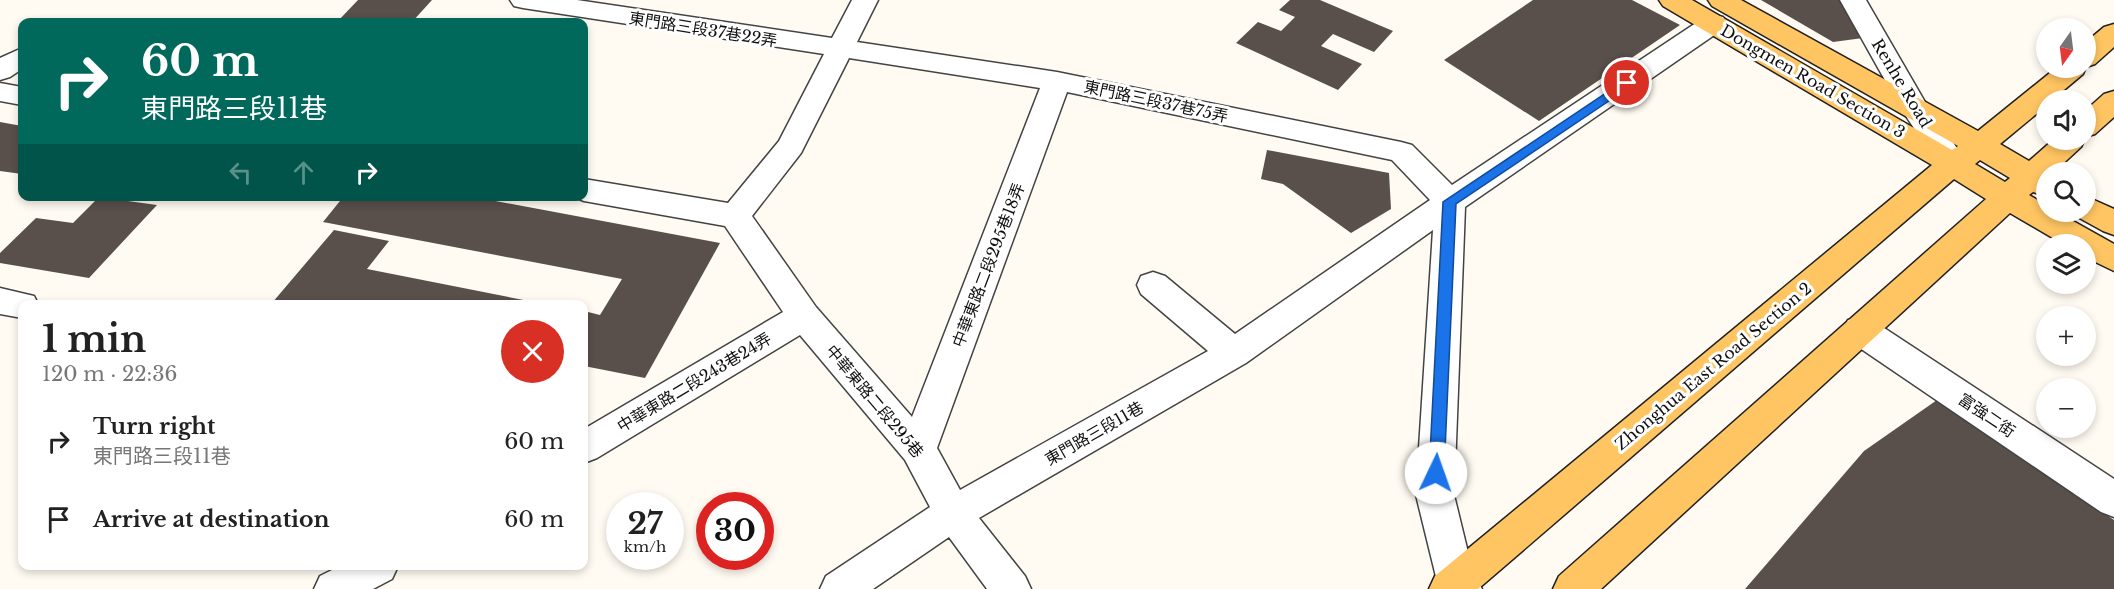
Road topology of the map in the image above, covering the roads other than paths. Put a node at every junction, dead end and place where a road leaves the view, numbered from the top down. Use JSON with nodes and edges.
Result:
{"nodes":[{"id":1,"x":523,"y":0,"type":"edge"},
{"id":2,"x":865,"y":0,"type":"edge"},
{"id":3,"x":1672,"y":0,"type":"edge"},
{"id":4,"x":1853,"y":0,"type":"edge"},
{"id":5,"x":567,"y":7,"type":"junction"},
{"id":6,"x":1718,"y":12,"type":"edge"},
{"id":7,"x":549,"y":18,"type":"edge"},
{"id":8,"x":2114,"y":33,"type":"edge"},
{"id":9,"x":840,"y":49,"type":"junction"},
{"id":10,"x":2096,"y":49,"type":"edge"},
{"id":11,"x":18,"y":65,"type":"edge"},
{"id":12,"x":2061,"y":78,"type":"edge"},
{"id":13,"x":1057,"y":81,"type":"junction"},
{"id":14,"x":5,"y":90,"type":"edge"},
{"id":15,"x":2114,"y":101,"type":"edge"},
{"id":16,"x":1914,"y":107,"type":"junction"},
{"id":17,"x":2096,"y":117,"type":"edge"},
{"id":18,"x":2061,"y":150,"type":"edge"},
{"id":19,"x":1966,"y":155,"type":"junction"},
{"id":20,"x":2027,"y":186,"type":"edge"},
{"id":21,"x":588,"y":191,"type":"edge"},
{"id":22,"x":1450,"y":202,"type":"junction"},
{"id":23,"x":2096,"y":213,"type":"edge"},
{"id":24,"x":735,"y":216,"type":"junction"},
{"id":25,"x":2114,"y":223,"type":"edge"},
{"id":26,"x":2114,"y":259,"type":"edge"},
{"id":27,"x":1153,"y":285,"type":"dead end"},
{"id":28,"x":0,"y":301,"type":"edge"},
{"id":29,"x":18,"y":304,"type":"edge"},
{"id":30,"x":804,"y":316,"type":"junction"},
{"id":31,"x":1860,"y":330,"type":"junction"},
{"id":32,"x":1234,"y":353,"type":"junction"},
{"id":33,"x":588,"y":445,"type":"edge"},
{"id":34,"x":918,"y":448,"type":"junction"},
{"id":35,"x":2114,"y":500,"type":"edge"},
{"id":36,"x":953,"y":513,"type":"junction"},
{"id":37,"x":370,"y":570,"type":"edge"},
{"id":38,"x":1456,"y":587,"type":"edge"},
{"id":39,"x":334,"y":589,"type":"edge"},
{"id":40,"x":840,"y":589,"type":"edge"},
{"id":41,"x":1011,"y":589,"type":"edge"},
{"id":42,"x":1573,"y":589,"type":"edge"}],
"edges":[{"from":1,"to":5,"type":"street","name":"東門路三段37巷22弄"},
{"from":2,"to":9,"type":"street"},
{"from":3,"to":6,"type":"main road","name":"Dongmen Road Section 3"},
{"from":4,"to":16,"type":"street","name":"Renhe Road"},
{"from":5,"to":7,"type":"street"},
{"from":5,"to":9,"type":"street","name":"東門路三段37巷22弄"},
{"from":6,"to":16,"type":"main road","name":"Dongmen Road Section 3"},
{"from":6,"to":19,"type":"main road","name":"Dongmen Road Section 3"},
{"from":6,"to":22,"type":"street","name":"東門路三段11巷"},
{"from":8,"to":10,"type":"main road"},
{"from":9,"to":13,"type":"street","name":"東門路三段37巷75弄"},
{"from":9,"to":24,"type":"street"},
{"from":11,"to":14,"type":"street"},
{"from":12,"to":19,"type":"main road","name":"Zhonghua East Road Section 2"},
{"from":13,"to":22,"type":"street","name":"東門路三段37巷75弄"},
{"from":13,"to":34,"type":"street","name":"中華東路二段295巷18弄"},
{"from":15,"to":17,"type":"main road"},
{"from":16,"to":19,"type":"street","name":"Renhe Road"},
{"from":18,"to":20,"type":"main road"},
{"from":19,"to":20,"type":"main road","name":"Dongmen Road Section 3"},
{"from":19,"to":38,"type":"main road","name":"Zhonghua East Road Section 2"},
{"from":20,"to":26,"type":"main road","name":"Dongmen Road Section 3"},
{"from":20,"to":31,"type":"main road"},
{"from":21,"to":24,"type":"street"},
{"from":22,"to":32,"type":"street","name":"東門路三段11巷"},
{"from":22,"to":38,"type":"street"},
{"from":23,"to":25,"type":"main road"},
{"from":24,"to":30,"type":"street","name":"中華東路二段295巷"},
{"from":27,"to":32,"type":"street"},
{"from":28,"to":29,"type":"street"},
{"from":30,"to":33,"type":"street","name":"中華東路二段243巷24弄"},
{"from":30,"to":34,"type":"street","name":"中華東路二段295巷"},
{"from":31,"to":35,"type":"street","name":"富強二街"},
{"from":31,"to":42,"type":"main road"},
{"from":32,"to":36,"type":"street","name":"東門路三段11巷"},
{"from":34,"to":36,"type":"street","name":"中華東路二段295巷"},
{"from":36,"to":40,"type":"street","name":"東門路三段11巷"},
{"from":36,"to":41,"type":"street","name":"中華東路二段295巷"},
{"from":37,"to":39,"type":"street"}]}
